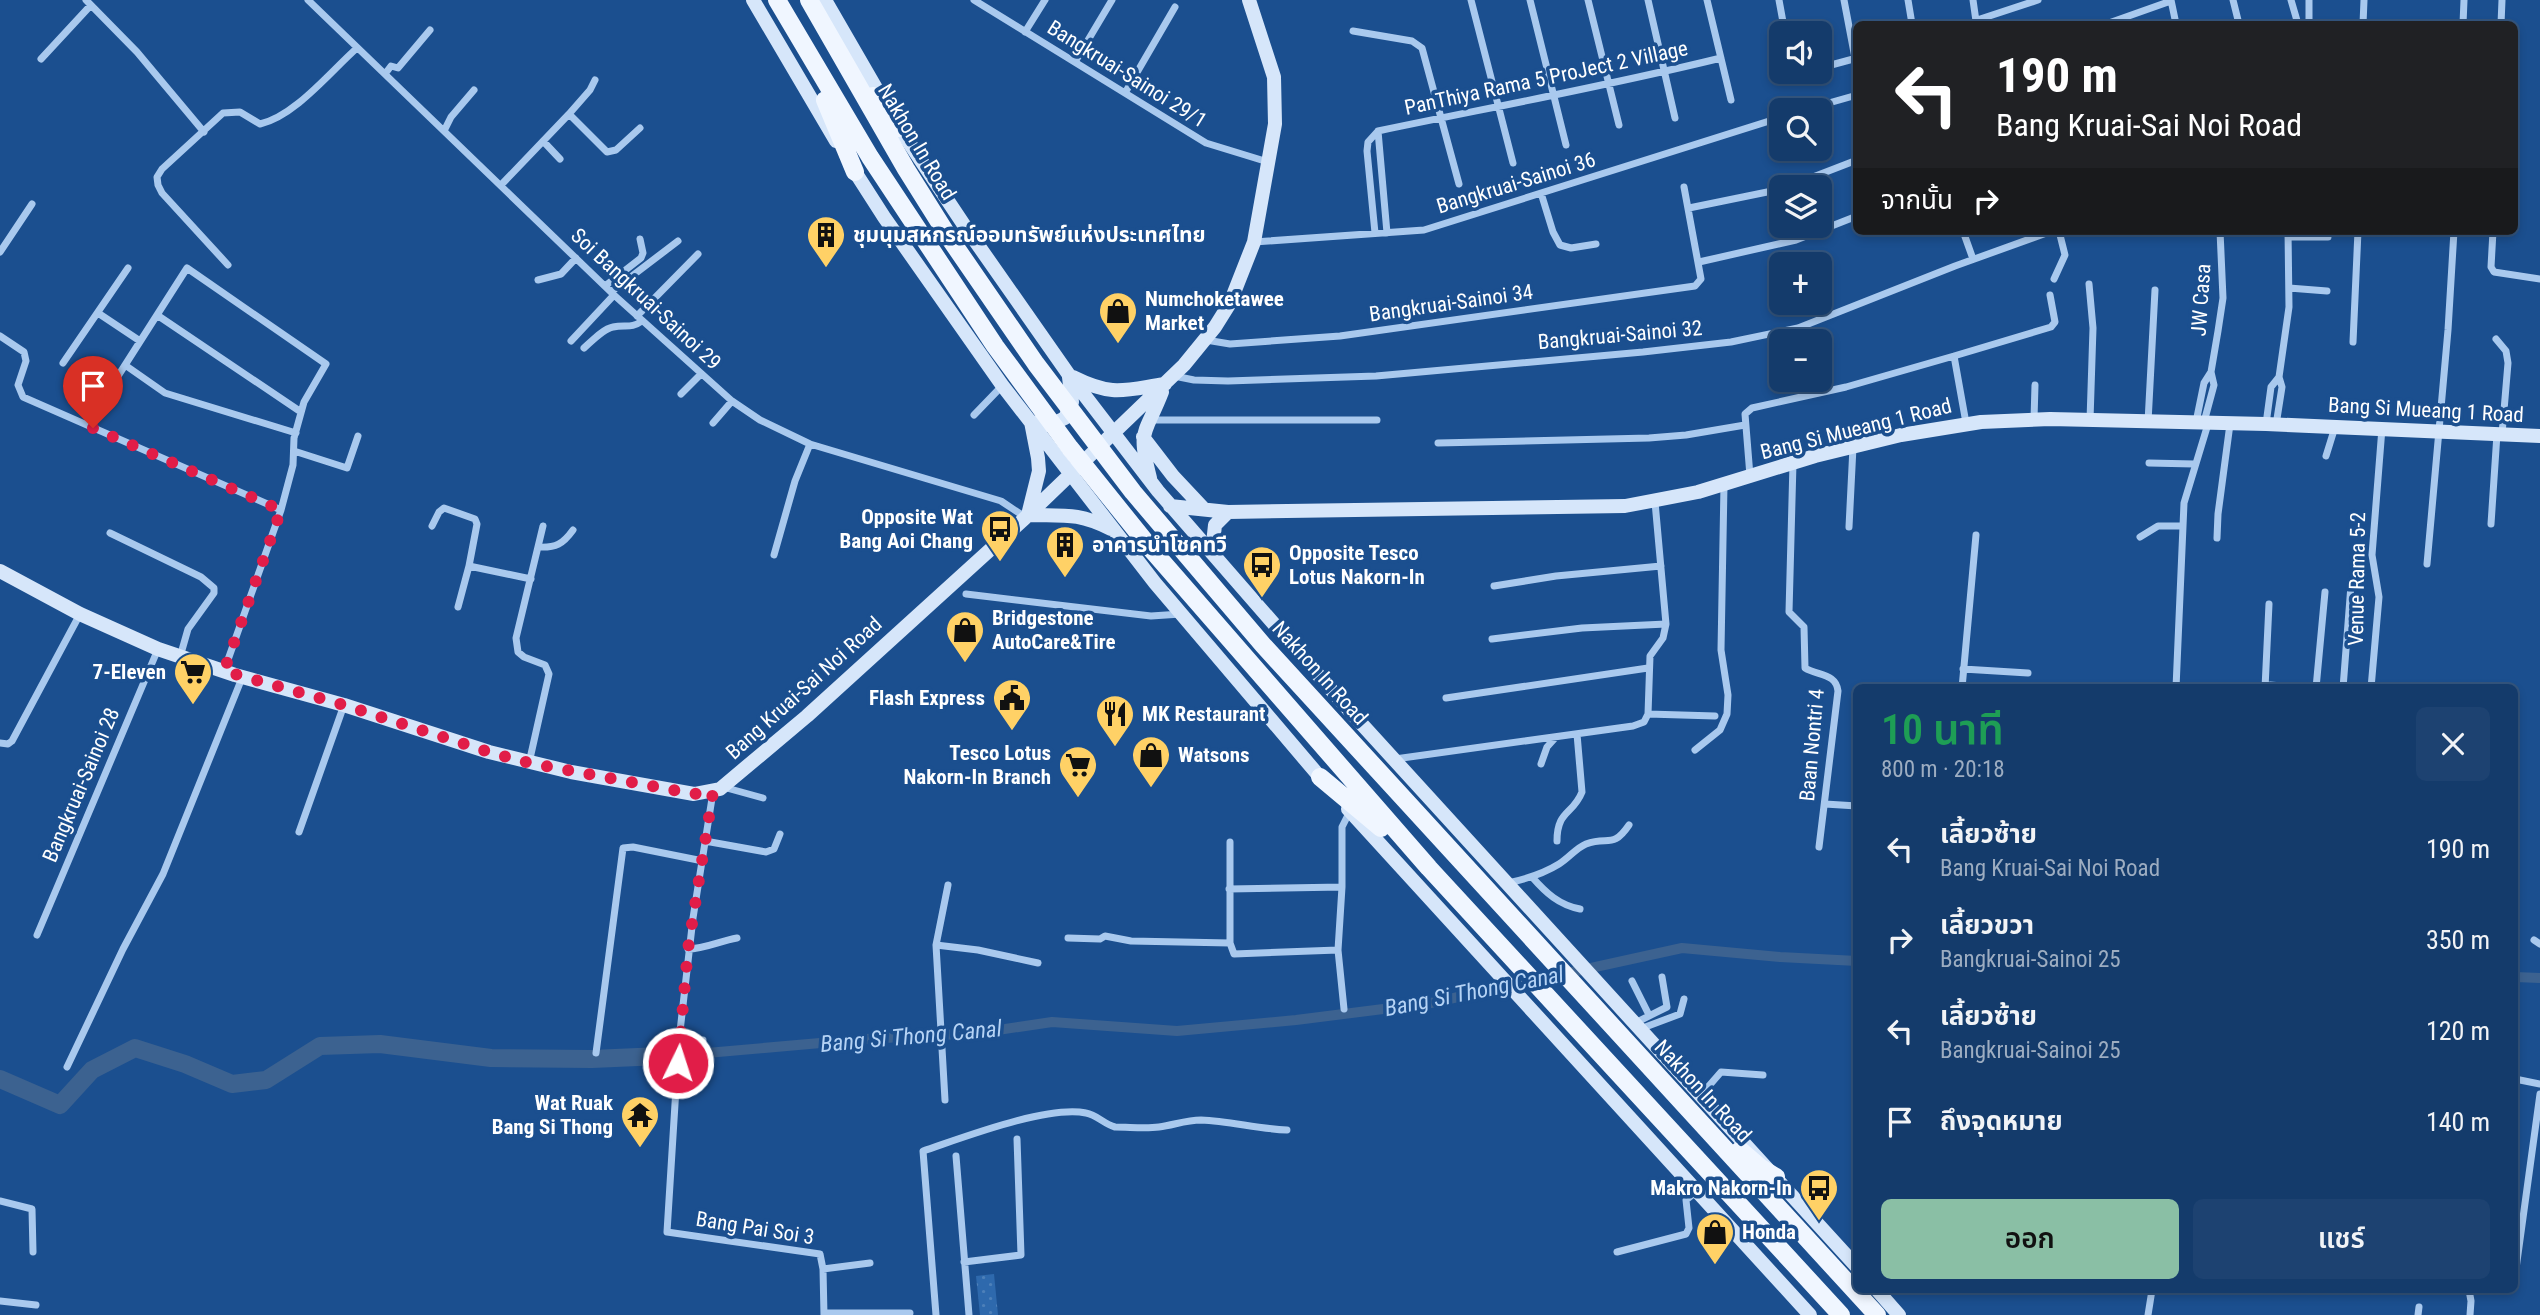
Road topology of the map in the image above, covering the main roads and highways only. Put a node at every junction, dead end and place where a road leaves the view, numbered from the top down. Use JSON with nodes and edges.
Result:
{"nodes":[{"id":1,"x":753,"y":0,"type":"edge"},
{"id":2,"x":777,"y":0,"type":"edge"},
{"id":3,"x":809,"y":0,"type":"edge"},
{"id":4,"x":825,"y":0,"type":"edge"},
{"id":5,"x":1249,"y":0,"type":"edge"},
{"id":6,"x":834,"y":47,"type":"junction"},
{"id":7,"x":809,"y":57,"type":"junction"},
{"id":8,"x":899,"y":128,"type":"junction"},
{"id":9,"x":855,"y":172,"type":"junction"},
{"id":10,"x":1069,"y":375,"type":"junction"},
{"id":11,"x":1169,"y":380,"type":"junction"},
{"id":12,"x":1031,"y":422,"type":"junction"},
{"id":13,"x":1114,"y":435,"type":"junction"},
{"id":14,"x":1142,"y":436,"type":"junction"},
{"id":15,"x":2540,"y":436,"type":"edge"},
{"id":16,"x":1072,"y":475,"type":"junction"},
{"id":17,"x":1155,"y":488,"type":"junction"},
{"id":18,"x":1170,"y":506,"type":"junction"},
{"id":19,"x":1204,"y":509,"type":"junction"},
{"id":20,"x":1228,"y":512,"type":"junction"},
{"id":21,"x":1027,"y":517,"type":"junction"},
{"id":22,"x":1115,"y":531,"type":"junction"},
{"id":23,"x":1212,"y":553,"type":"junction"},
{"id":24,"x":0,"y":571,"type":"edge"},
{"id":25,"x":1320,"y":777,"type":"junction"},
{"id":26,"x":1429,"y":868,"type":"junction"},
{"id":27,"x":1701,"y":1120,"type":"junction"},
{"id":28,"x":1776,"y":1177,"type":"junction"},
{"id":29,"x":1853,"y":1263,"type":"edge"},
{"id":30,"x":1853,"y":1288,"type":"edge"},
{"id":31,"x":1857,"y":1293,"type":"edge"},
{"id":32,"x":1880,"y":1293,"type":"edge"},
{"id":33,"x":1810,"y":1315,"type":"edge"},
{"id":34,"x":1841,"y":1315,"type":"edge"},
{"id":35,"x":1877,"y":1315,"type":"edge"},
{"id":36,"x":1899,"y":1315,"type":"edge"}],
"edges":[{"from":1,"to":9,"type":"main road"},
{"from":2,"to":7,"type":"main road"},
{"from":3,"to":6,"type":"main road","name":"Nakhon In Road"},
{"from":4,"to":8,"type":"main road","name":"Nakhon In Road"},
{"from":5,"to":11,"type":"main road","name":"Bang Kruai-Sai Noi Road"},
{"from":6,"to":8,"type":"main road"},
{"from":6,"to":27,"type":"main road","name":"Nakhon In Road"},
{"from":7,"to":9,"type":"main road"},
{"from":7,"to":26,"type":"main road"},
{"from":8,"to":10,"type":"main road","name":"Nakhon In Road"},
{"from":9,"to":12,"type":"main road"},
{"from":10,"to":11,"type":"main road"},
{"from":10,"to":12,"type":"main road"},
{"from":10,"to":13,"type":"main road","name":"Nakhon In Road"},
{"from":11,"to":13,"type":"main road","name":"Bang Kruai-Sai Noi Road"},
{"from":11,"to":14,"type":"main road"},
{"from":12,"to":16,"type":"main road"},
{"from":12,"to":21,"type":"main road"},
{"from":13,"to":16,"type":"main road","name":"Bang Kruai-Sai Noi Road"},
{"from":13,"to":17,"type":"main road","name":"Nakhon In Road"},
{"from":14,"to":17,"type":"main road"},
{"from":14,"to":19,"type":"main road"},
{"from":15,"to":20,"type":"main road","name":"Bang Si Mueang 1 Road"},
{"from":16,"to":21,"type":"main road","name":"Bang Kruai-Sai Noi Road"},
{"from":16,"to":22,"type":"main road"},
{"from":17,"to":18,"type":"main road","name":"Nakhon In Road"},
{"from":17,"to":22,"type":"main road"},
{"from":18,"to":19,"type":"main road","name":"Bang Si Mueang 1 Road"},
{"from":18,"to":23,"type":"main road","name":"Nakhon In Road"},
{"from":19,"to":20,"type":"main road","name":"Bang Si Mueang 1 Road"},
{"from":20,"to":23,"type":"main road"},
{"from":21,"to":22,"type":"main road"},
{"from":21,"to":24,"type":"main road","name":"Bang Kruai-Sai Noi Road"},
{"from":22,"to":25,"type":"main road"},
{"from":23,"to":28,"type":"main road","name":"Nakhon In Road"},
{"from":25,"to":26,"type":"main road"},
{"from":25,"to":33,"type":"main road"},
{"from":26,"to":34,"type":"main road"},
{"from":27,"to":28,"type":"main road"},
{"from":27,"to":30,"type":"main road","name":"Nakhon In Road"},
{"from":28,"to":29,"type":"main road","name":"Nakhon In Road"},
{"from":31,"to":35,"type":"main road","name":"Nakhon In Road"},
{"from":32,"to":36,"type":"main road"}]}
